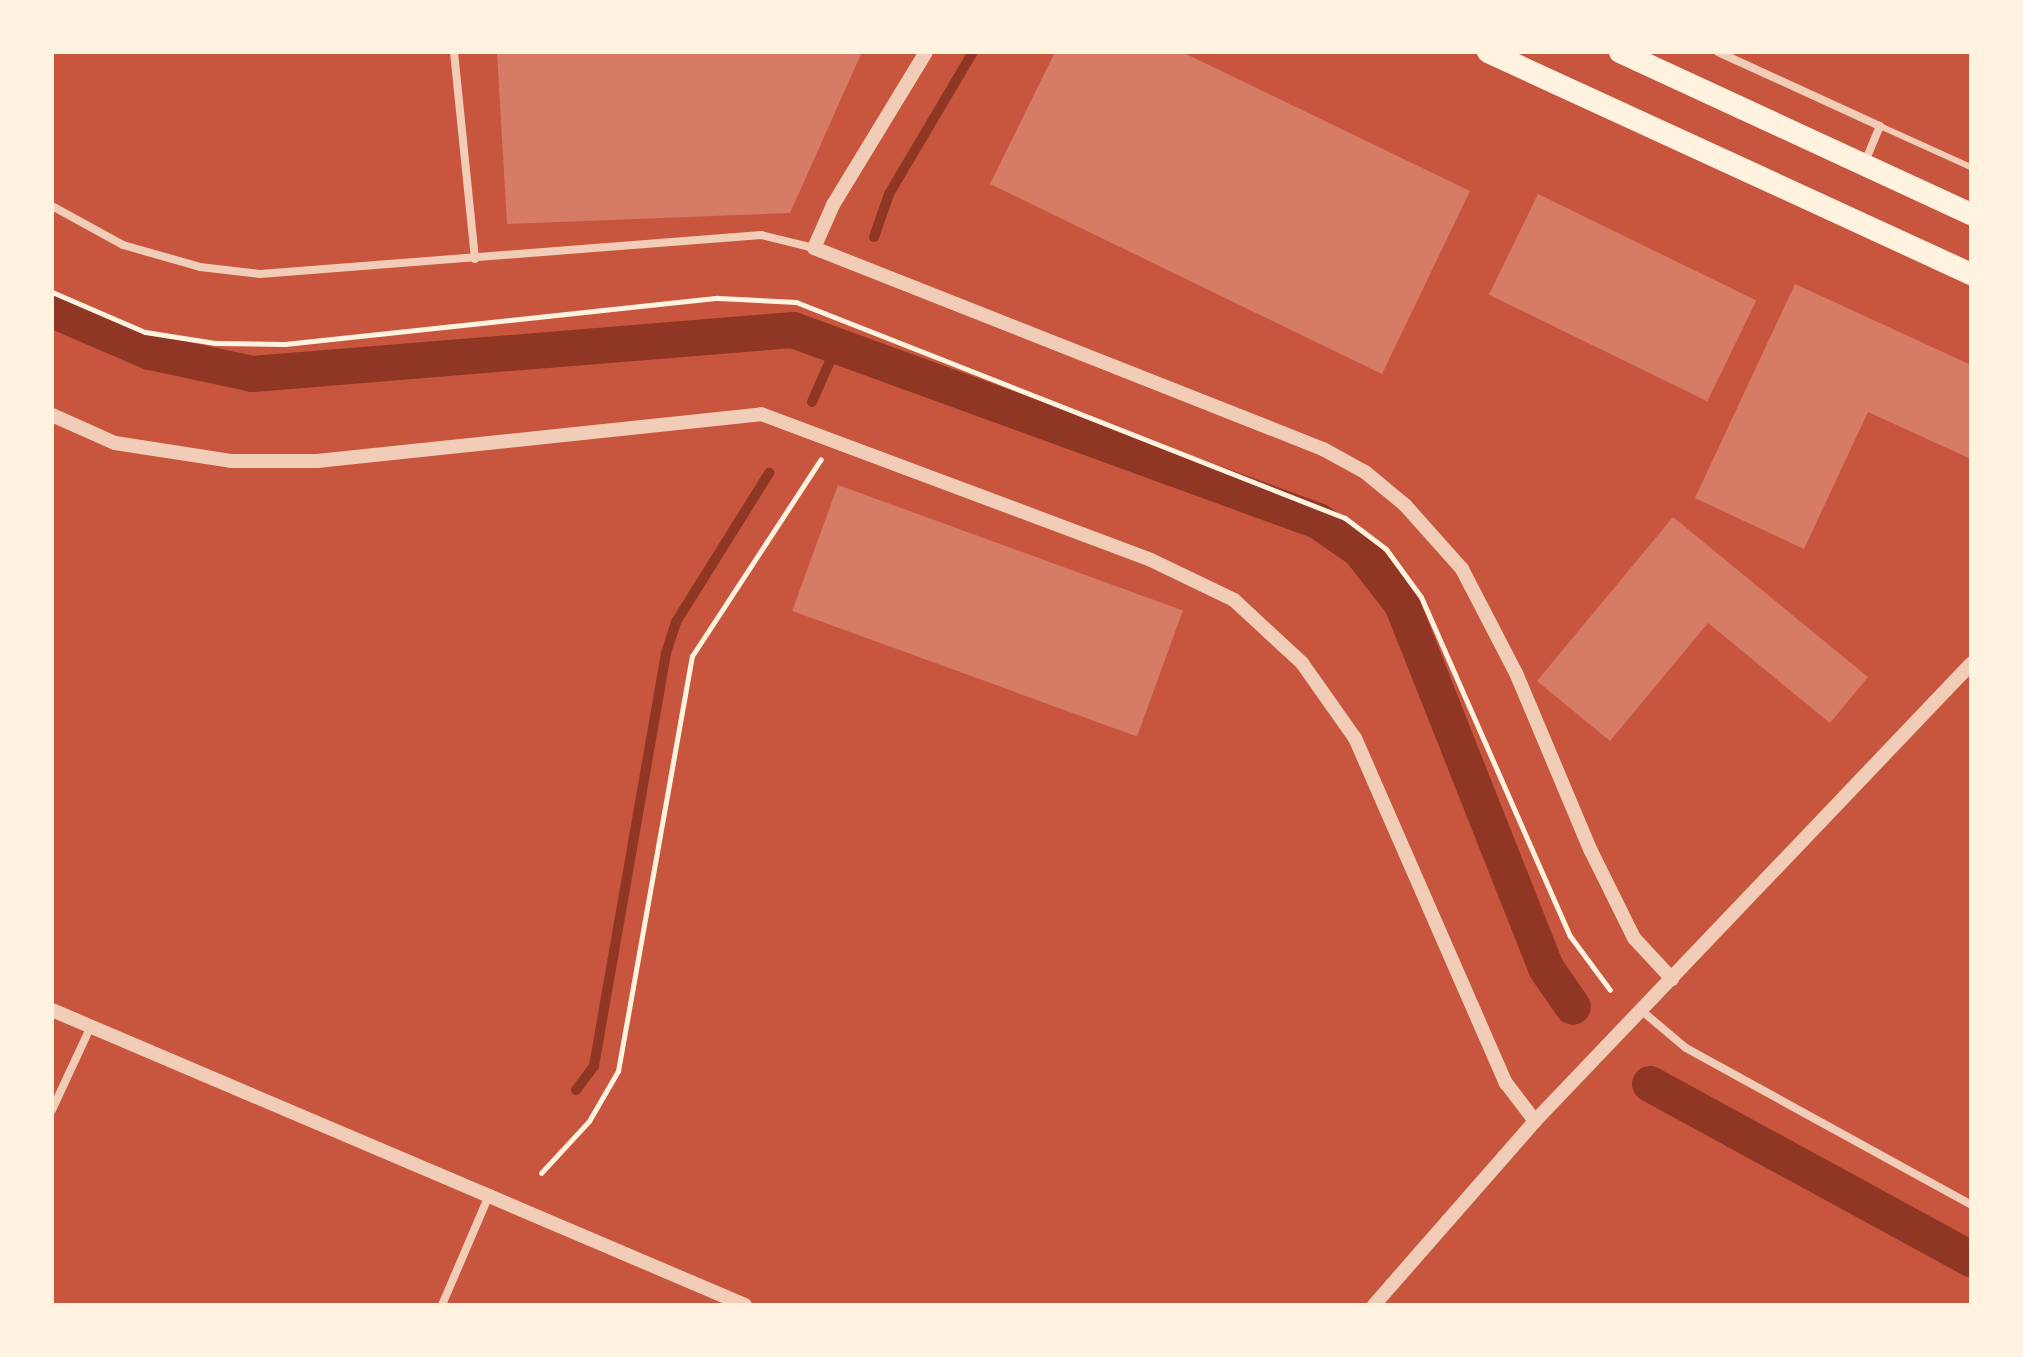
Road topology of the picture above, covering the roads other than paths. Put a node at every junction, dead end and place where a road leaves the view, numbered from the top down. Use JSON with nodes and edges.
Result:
{"nodes":[{"id":1,"x":454,"y":52,"type":"edge"},
{"id":2,"x":926,"y":52,"type":"edge"},
{"id":3,"x":1488,"y":52,"type":"edge"},
{"id":4,"x":1620,"y":52,"type":"edge"},
{"id":5,"x":1718,"y":52,"type":"edge"},
{"id":6,"x":1880,"y":126,"type":"junction"},
{"id":7,"x":1864,"y":165,"type":"junction"},
{"id":8,"x":1971,"y":167,"type":"edge"},
{"id":9,"x":52,"y":206,"type":"edge"},
{"id":10,"x":1971,"y":214,"type":"edge"},
{"id":11,"x":814,"y":248,"type":"junction"},
{"id":12,"x":475,"y":259,"type":"junction"},
{"id":13,"x":1971,"y":274,"type":"edge"},
{"id":14,"x":52,"y":415,"type":"edge"},
{"id":15,"x":1971,"y":664,"type":"edge"},
{"id":16,"x":1672,"y":979,"type":"junction"},
{"id":17,"x":52,"y":1010,"type":"edge"},
{"id":18,"x":1642,"y":1011,"type":"junction"},
{"id":19,"x":91,"y":1026,"type":"junction"},
{"id":20,"x":52,"y":1110,"type":"edge"},
{"id":21,"x":1535,"y":1121,"type":"junction"},
{"id":22,"x":490,"y":1193,"type":"junction"},
{"id":23,"x":1971,"y":1205,"type":"edge"},
{"id":24,"x":442,"y":1305,"type":"edge"},
{"id":25,"x":745,"y":1305,"type":"edge"},
{"id":26,"x":1374,"y":1305,"type":"edge"}],
"edges":[{"from":1,"to":12,"type":"street"},
{"from":2,"to":11,"type":"street"},
{"from":3,"to":13,"type":"highway"},
{"from":4,"to":7,"type":"highway"},
{"from":5,"to":6,"type":"street"},
{"from":6,"to":7,"type":"street"},
{"from":6,"to":8,"type":"lane"},
{"from":7,"to":10,"type":"highway"},
{"from":9,"to":12,"type":"street"},
{"from":11,"to":12,"type":"street"},
{"from":11,"to":16,"type":"street"},
{"from":14,"to":21,"type":"street"},
{"from":15,"to":16,"type":"street"},
{"from":16,"to":18,"type":"street"},
{"from":17,"to":19,"type":"street"},
{"from":18,"to":21,"type":"street"},
{"from":18,"to":23,"type":"street"},
{"from":19,"to":20,"type":"street"},
{"from":19,"to":22,"type":"street"},
{"from":21,"to":26,"type":"street"},
{"from":22,"to":24,"type":"street"},
{"from":22,"to":25,"type":"street"}]}
